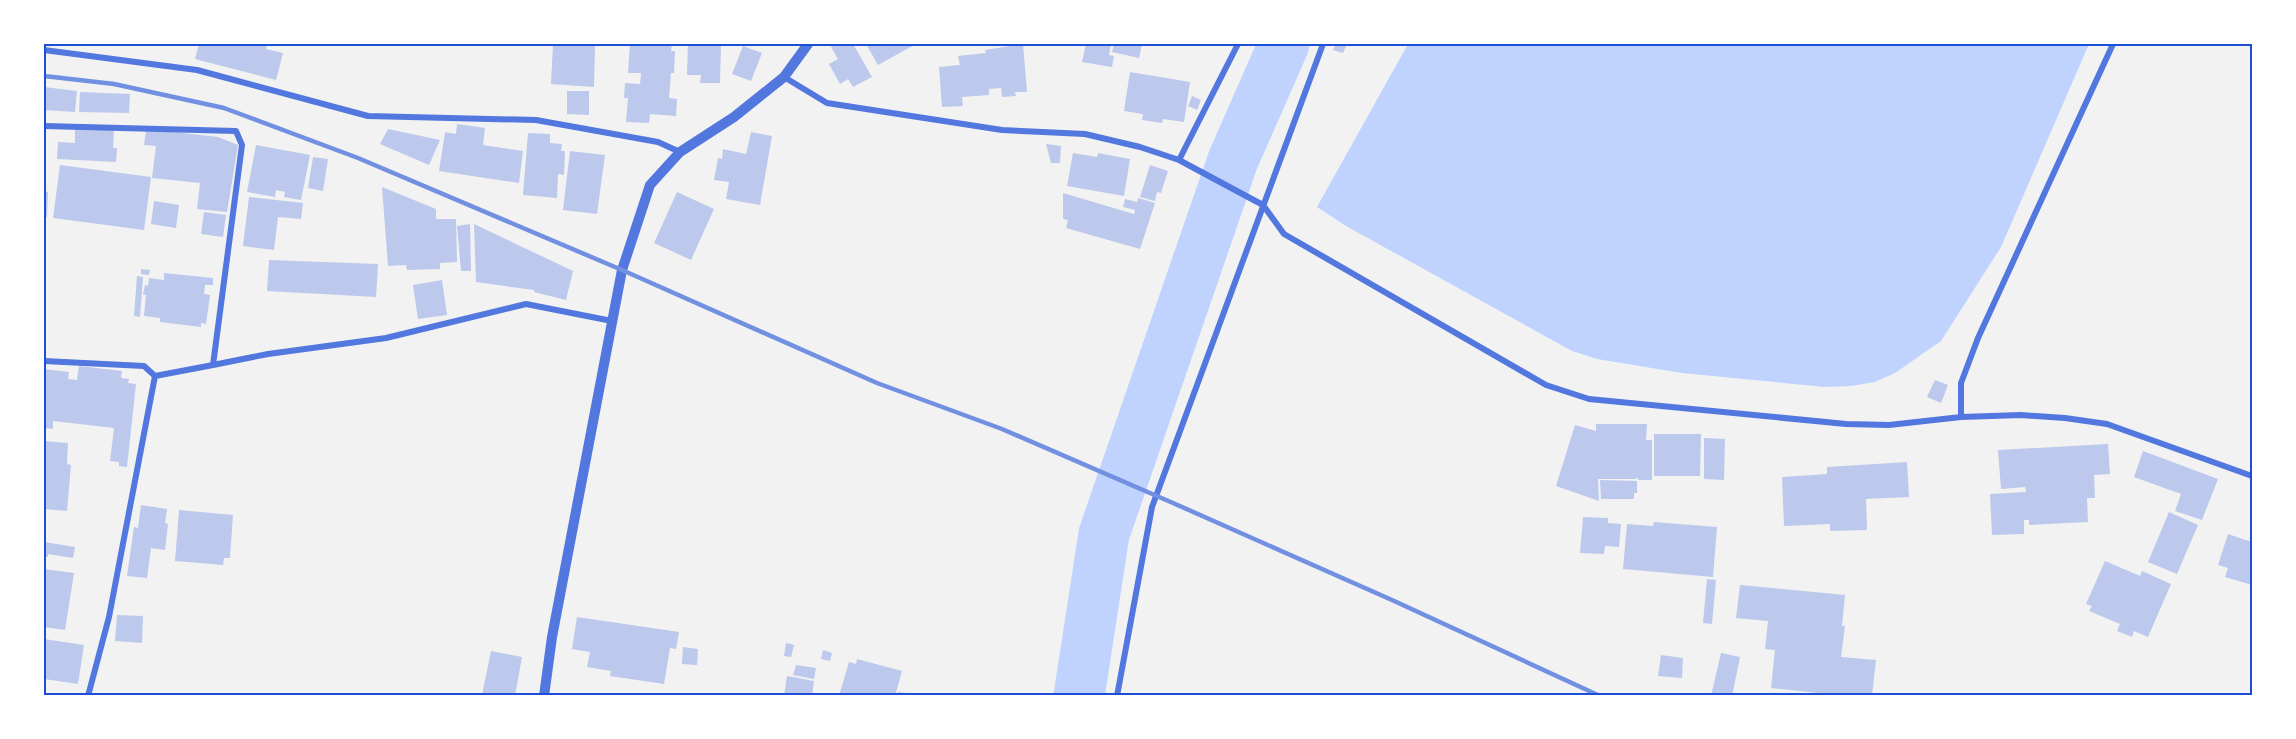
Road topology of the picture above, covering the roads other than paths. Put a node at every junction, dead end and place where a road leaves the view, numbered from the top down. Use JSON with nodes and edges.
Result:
{"nodes":[{"id":1,"x":808,"y":44,"type":"edge"},
{"id":2,"x":1238,"y":44,"type":"edge"},
{"id":3,"x":1323,"y":44,"type":"edge"},
{"id":4,"x":2113,"y":44,"type":"edge"},
{"id":5,"x":44,"y":50,"type":"edge"},
{"id":6,"x":784,"y":77,"type":"junction"},
{"id":7,"x":44,"y":126,"type":"edge"},
{"id":8,"x":680,"y":152,"type":"junction"},
{"id":9,"x":1179,"y":160,"type":"junction"},
{"id":10,"x":1263,"y":205,"type":"junction"},
{"id":11,"x":612,"y":321,"type":"junction"},
{"id":12,"x":44,"y":361,"type":"edge"},
{"id":13,"x":213,"y":365,"type":"junction"},
{"id":14,"x":155,"y":376,"type":"junction"},
{"id":15,"x":1961,"y":417,"type":"junction"},
{"id":16,"x":2253,"y":476,"type":"edge"},
{"id":17,"x":88,"y":696,"type":"edge"},
{"id":18,"x":544,"y":696,"type":"edge"},
{"id":19,"x":1117,"y":696,"type":"edge"}],
"edges":[{"from":1,"to":6,"type":"street"},
{"from":2,"to":9,"type":"street"},
{"from":3,"to":10,"type":"street"},
{"from":4,"to":15,"type":"street"},
{"from":5,"to":8,"type":"street"},
{"from":6,"to":8,"type":"street"},
{"from":6,"to":9,"type":"street"},
{"from":7,"to":13,"type":"street"},
{"from":8,"to":11,"type":"street"},
{"from":9,"to":10,"type":"street"},
{"from":10,"to":15,"type":"street"},
{"from":10,"to":19,"type":"street"},
{"from":11,"to":13,"type":"street"},
{"from":11,"to":18,"type":"street"},
{"from":12,"to":14,"type":"street"},
{"from":13,"to":14,"type":"street"},
{"from":14,"to":17,"type":"street"},
{"from":15,"to":16,"type":"street"}]}
